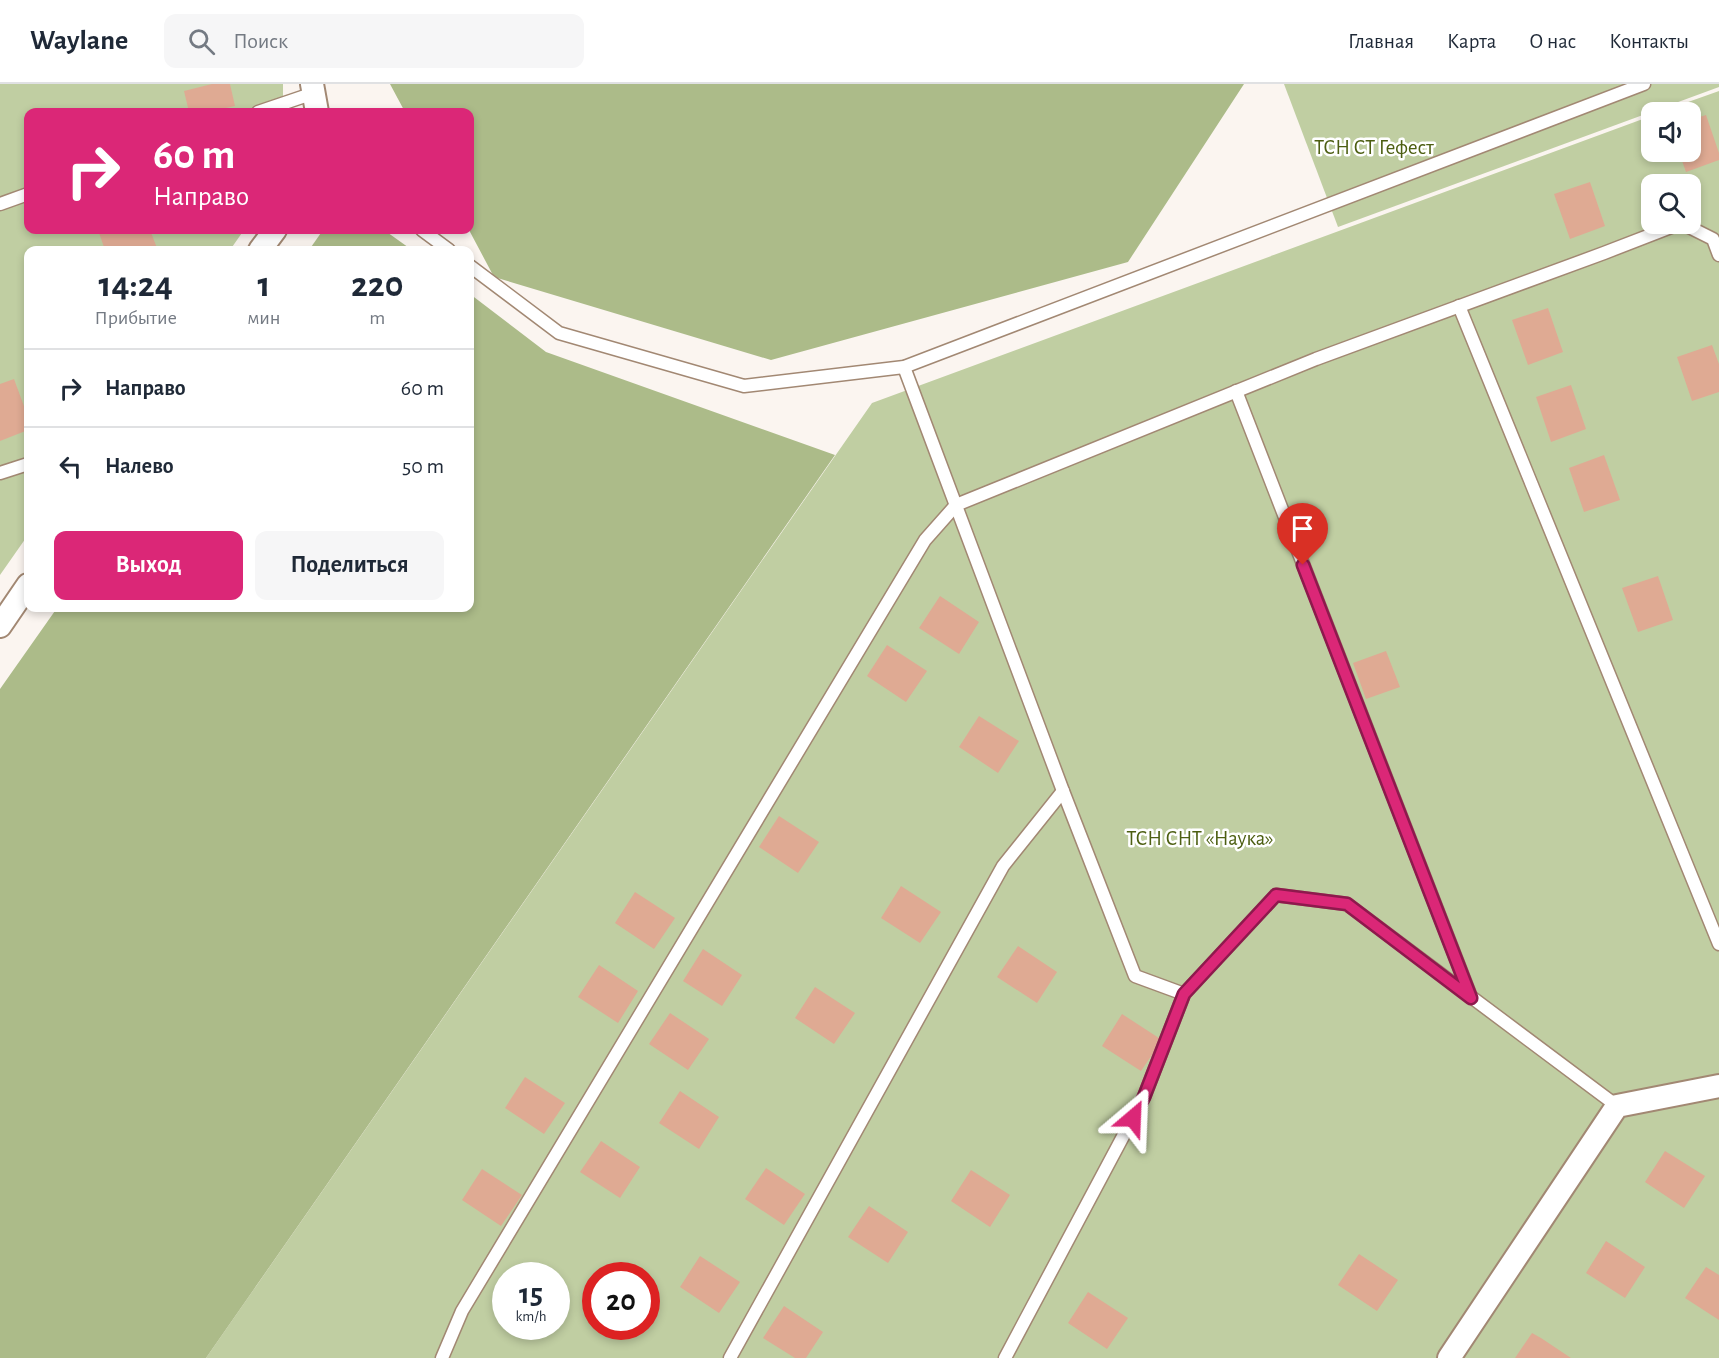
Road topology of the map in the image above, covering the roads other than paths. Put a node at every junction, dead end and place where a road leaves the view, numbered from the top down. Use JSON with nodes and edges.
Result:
{"nodes":[{"id":1,"x":1644,"y":84,"type":"edge"},
{"id":2,"x":314,"y":96,"type":"edge"},
{"id":3,"x":272,"y":108,"type":"edge"},
{"id":4,"x":24,"y":195,"type":"edge"},
{"id":5,"x":0,"y":204,"type":"edge"},
{"id":6,"x":1701,"y":233,"type":"edge"},
{"id":7,"x":427,"y":234,"type":"edge"},
{"id":8,"x":1654,"y":234,"type":"edge"},
{"id":9,"x":444,"y":246,"type":"edge"},
{"id":10,"x":1719,"y":255,"type":"edge"},
{"id":11,"x":474,"y":269,"type":"edge"},
{"id":12,"x":1459,"y":306,"type":"junction"},
{"id":13,"x":904,"y":367,"type":"junction"},
{"id":14,"x":1236,"y":391,"type":"junction"},
{"id":15,"x":24,"y":465,"type":"edge"},
{"id":16,"x":0,"y":473,"type":"edge"},
{"id":17,"x":956,"y":505,"type":"junction"},
{"id":18,"x":24,"y":591,"type":"edge"},
{"id":19,"x":0,"y":626,"type":"edge"},
{"id":20,"x":1064,"y":791,"type":"junction"},
{"id":21,"x":1719,"y":944,"type":"edge"},
{"id":22,"x":1184,"y":994,"type":"junction"},
{"id":23,"x":1471,"y":998,"type":"junction"},
{"id":24,"x":1719,"y":1086,"type":"edge"},
{"id":25,"x":1617,"y":1106,"type":"junction"},
{"id":26,"x":442,"y":1358,"type":"edge"},
{"id":27,"x":730,"y":1358,"type":"edge"},
{"id":28,"x":1005,"y":1358,"type":"edge"},
{"id":29,"x":1449,"y":1358,"type":"edge"}],
"edges":[{"from":1,"to":13,"type":"lane"},
{"from":2,"to":3,"type":"lane"},
{"from":4,"to":5,"type":"lane"},
{"from":6,"to":10,"type":"lane"},
{"from":7,"to":9,"type":"lane"},
{"from":8,"to":12,"type":"lane"},
{"from":11,"to":13,"type":"lane"},
{"from":12,"to":14,"type":"lane"},
{"from":12,"to":21,"type":"lane"},
{"from":13,"to":17,"type":"lane"},
{"from":14,"to":17,"type":"lane"},
{"from":14,"to":23,"type":"lane"},
{"from":15,"to":16,"type":"lane"},
{"from":17,"to":20,"type":"lane"},
{"from":17,"to":26,"type":"lane"},
{"from":18,"to":19,"type":"street"},
{"from":20,"to":22,"type":"lane"},
{"from":20,"to":27,"type":"lane"},
{"from":22,"to":23,"type":"lane"},
{"from":22,"to":28,"type":"lane"},
{"from":23,"to":25,"type":"lane"},
{"from":24,"to":25,"type":"street"},
{"from":25,"to":29,"type":"street"}]}
